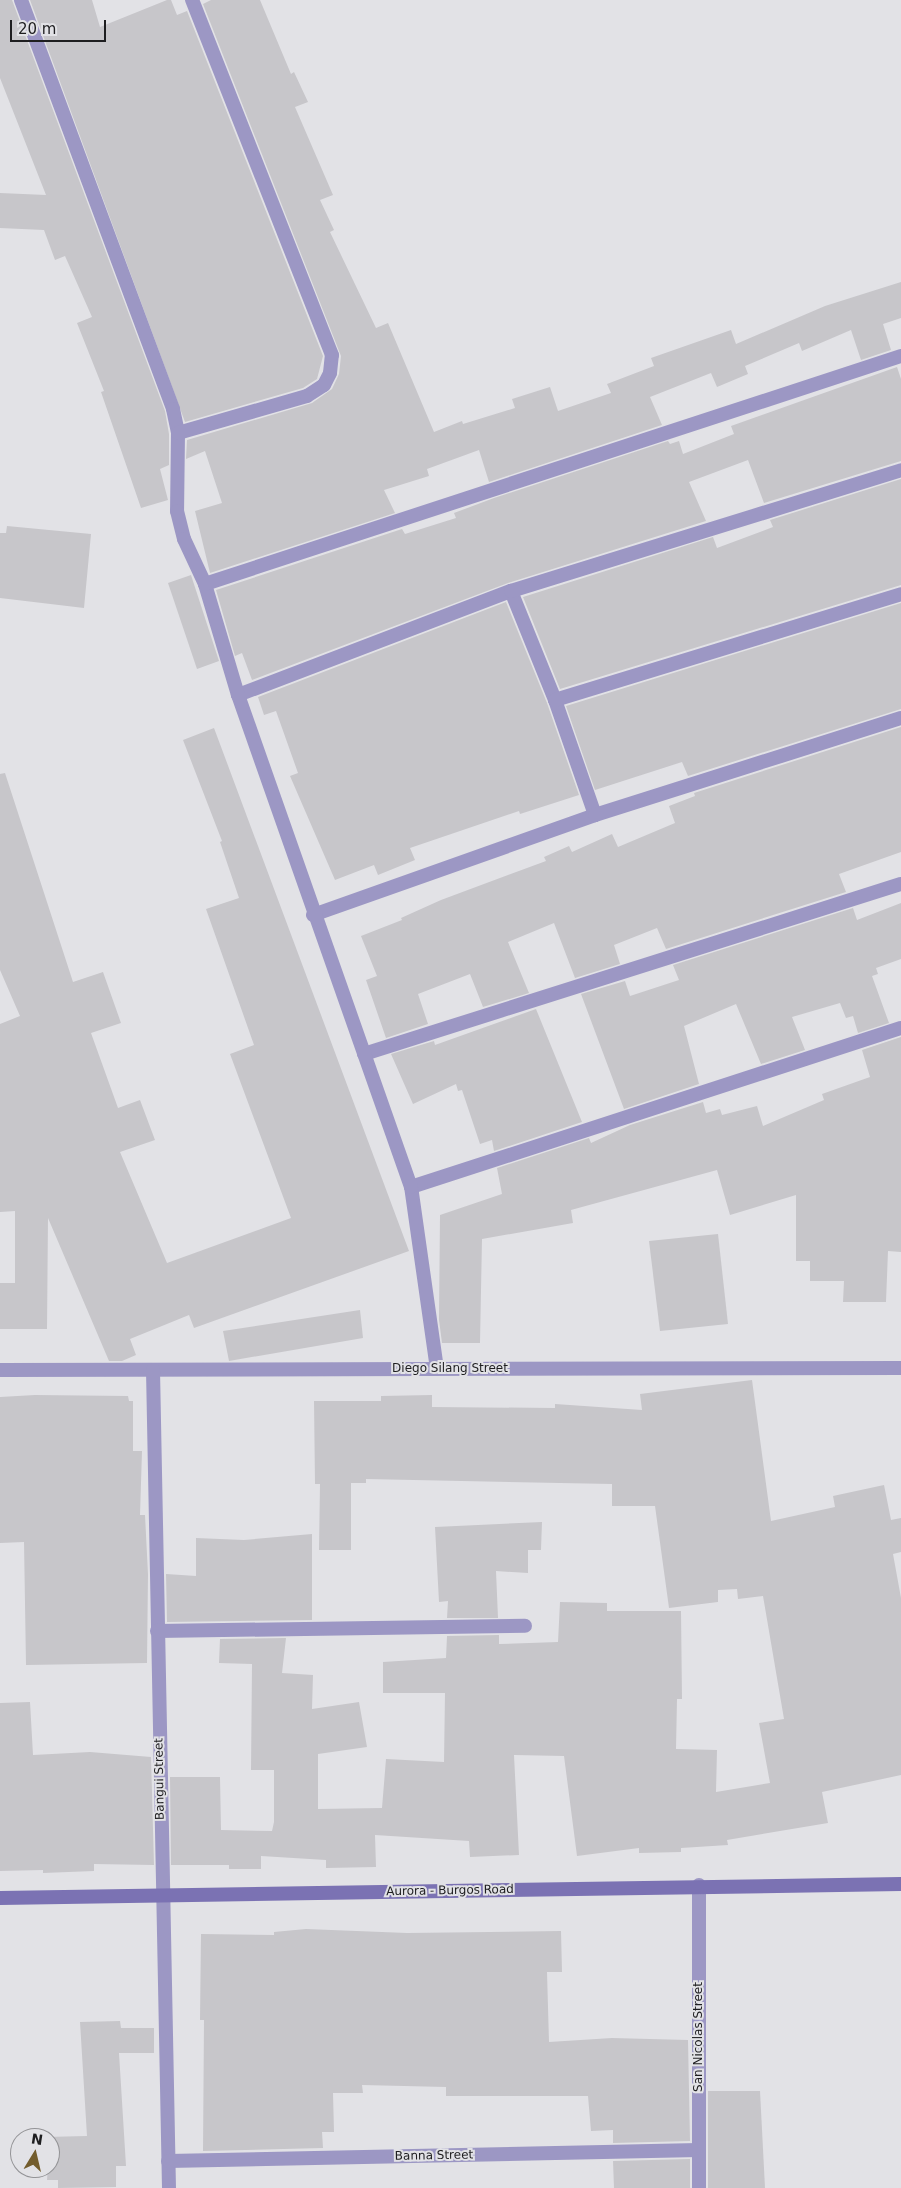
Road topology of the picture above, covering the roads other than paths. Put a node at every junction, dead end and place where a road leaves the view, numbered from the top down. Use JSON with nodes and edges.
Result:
{"nodes":[{"id":1,"x":21,"y":0,"type":"edge"},
{"id":2,"x":192,"y":0,"type":"edge"},
{"id":3,"x":901,"y":356,"type":"edge"},
{"id":4,"x":178,"y":433,"type":"junction"},
{"id":5,"x":901,"y":470,"type":"edge"},
{"id":6,"x":205,"y":584,"type":"junction"},
{"id":7,"x":511,"y":592,"type":"junction"},
{"id":8,"x":901,"y":594,"type":"edge"},
{"id":9,"x":238,"y":695,"type":"junction"},
{"id":10,"x":556,"y":700,"type":"junction"},
{"id":11,"x":901,"y":718,"type":"edge"},
{"id":12,"x":595,"y":815,"type":"junction"},
{"id":13,"x":901,"y":884,"type":"edge"},
{"id":14,"x":313,"y":915,"type":"junction"},
{"id":15,"x":901,"y":1028,"type":"edge"},
{"id":16,"x":364,"y":1054,"type":"junction"},
{"id":17,"x":411,"y":1187,"type":"junction"},
{"id":18,"x":901,"y":1368,"type":"edge"},
{"id":19,"x":437,"y":1369,"type":"junction"},
{"id":20,"x":0,"y":1370,"type":"edge"},
{"id":21,"x":153,"y":1370,"type":"junction"},
{"id":22,"x":526,"y":1626,"type":"dead end"},
{"id":23,"x":157,"y":1631,"type":"junction"},
{"id":24,"x":901,"y":1884,"type":"edge"},
{"id":25,"x":700,"y":1885,"type":"junction"},
{"id":26,"x":162,"y":1897,"type":"junction"},
{"id":27,"x":0,"y":1898,"type":"edge"},
{"id":28,"x":699,"y":2150,"type":"junction"},
{"id":29,"x":168,"y":2161,"type":"junction"},
{"id":30,"x":169,"y":2188,"type":"edge"},
{"id":31,"x":699,"y":2188,"type":"edge"}],
"edges":[{"from":1,"to":4,"type":"street"},
{"from":2,"to":4,"type":"street"},
{"from":3,"to":6,"type":"street"},
{"from":4,"to":6,"type":"street"},
{"from":5,"to":7,"type":"street"},
{"from":6,"to":9,"type":"street"},
{"from":7,"to":9,"type":"street"},
{"from":7,"to":10,"type":"street"},
{"from":8,"to":10,"type":"street"},
{"from":9,"to":14,"type":"street"},
{"from":10,"to":12,"type":"street"},
{"from":11,"to":12,"type":"street"},
{"from":12,"to":14,"type":"street"},
{"from":13,"to":16,"type":"street"},
{"from":14,"to":16,"type":"street"},
{"from":15,"to":17,"type":"street"},
{"from":16,"to":17,"type":"street"},
{"from":17,"to":19,"type":"street"},
{"from":18,"to":19,"type":"street","name":"Diego Silang Street"},
{"from":19,"to":21,"type":"street","name":"Diego Silang Street"},
{"from":20,"to":21,"type":"street","name":"Diego Silang Street"},
{"from":21,"to":23,"type":"street","name":"Bangui Street"},
{"from":22,"to":23,"type":"street"},
{"from":23,"to":26,"type":"street","name":"Bangui Street"},
{"from":24,"to":25,"type":"main road","name":"Aurora - Burgos Road"},
{"from":25,"to":26,"type":"main road","name":"Aurora - Burgos Road"},
{"from":25,"to":28,"type":"street","name":"San Nicolas Street"},
{"from":26,"to":27,"type":"main road","name":"Aurora - Burgos Road"},
{"from":26,"to":29,"type":"street","name":"Bangui Street"},
{"from":28,"to":29,"type":"street","name":"Banna Street"},
{"from":28,"to":31,"type":"street","name":"San Nicolas Street"},
{"from":29,"to":30,"type":"street","name":"Bangui Street"}]}
